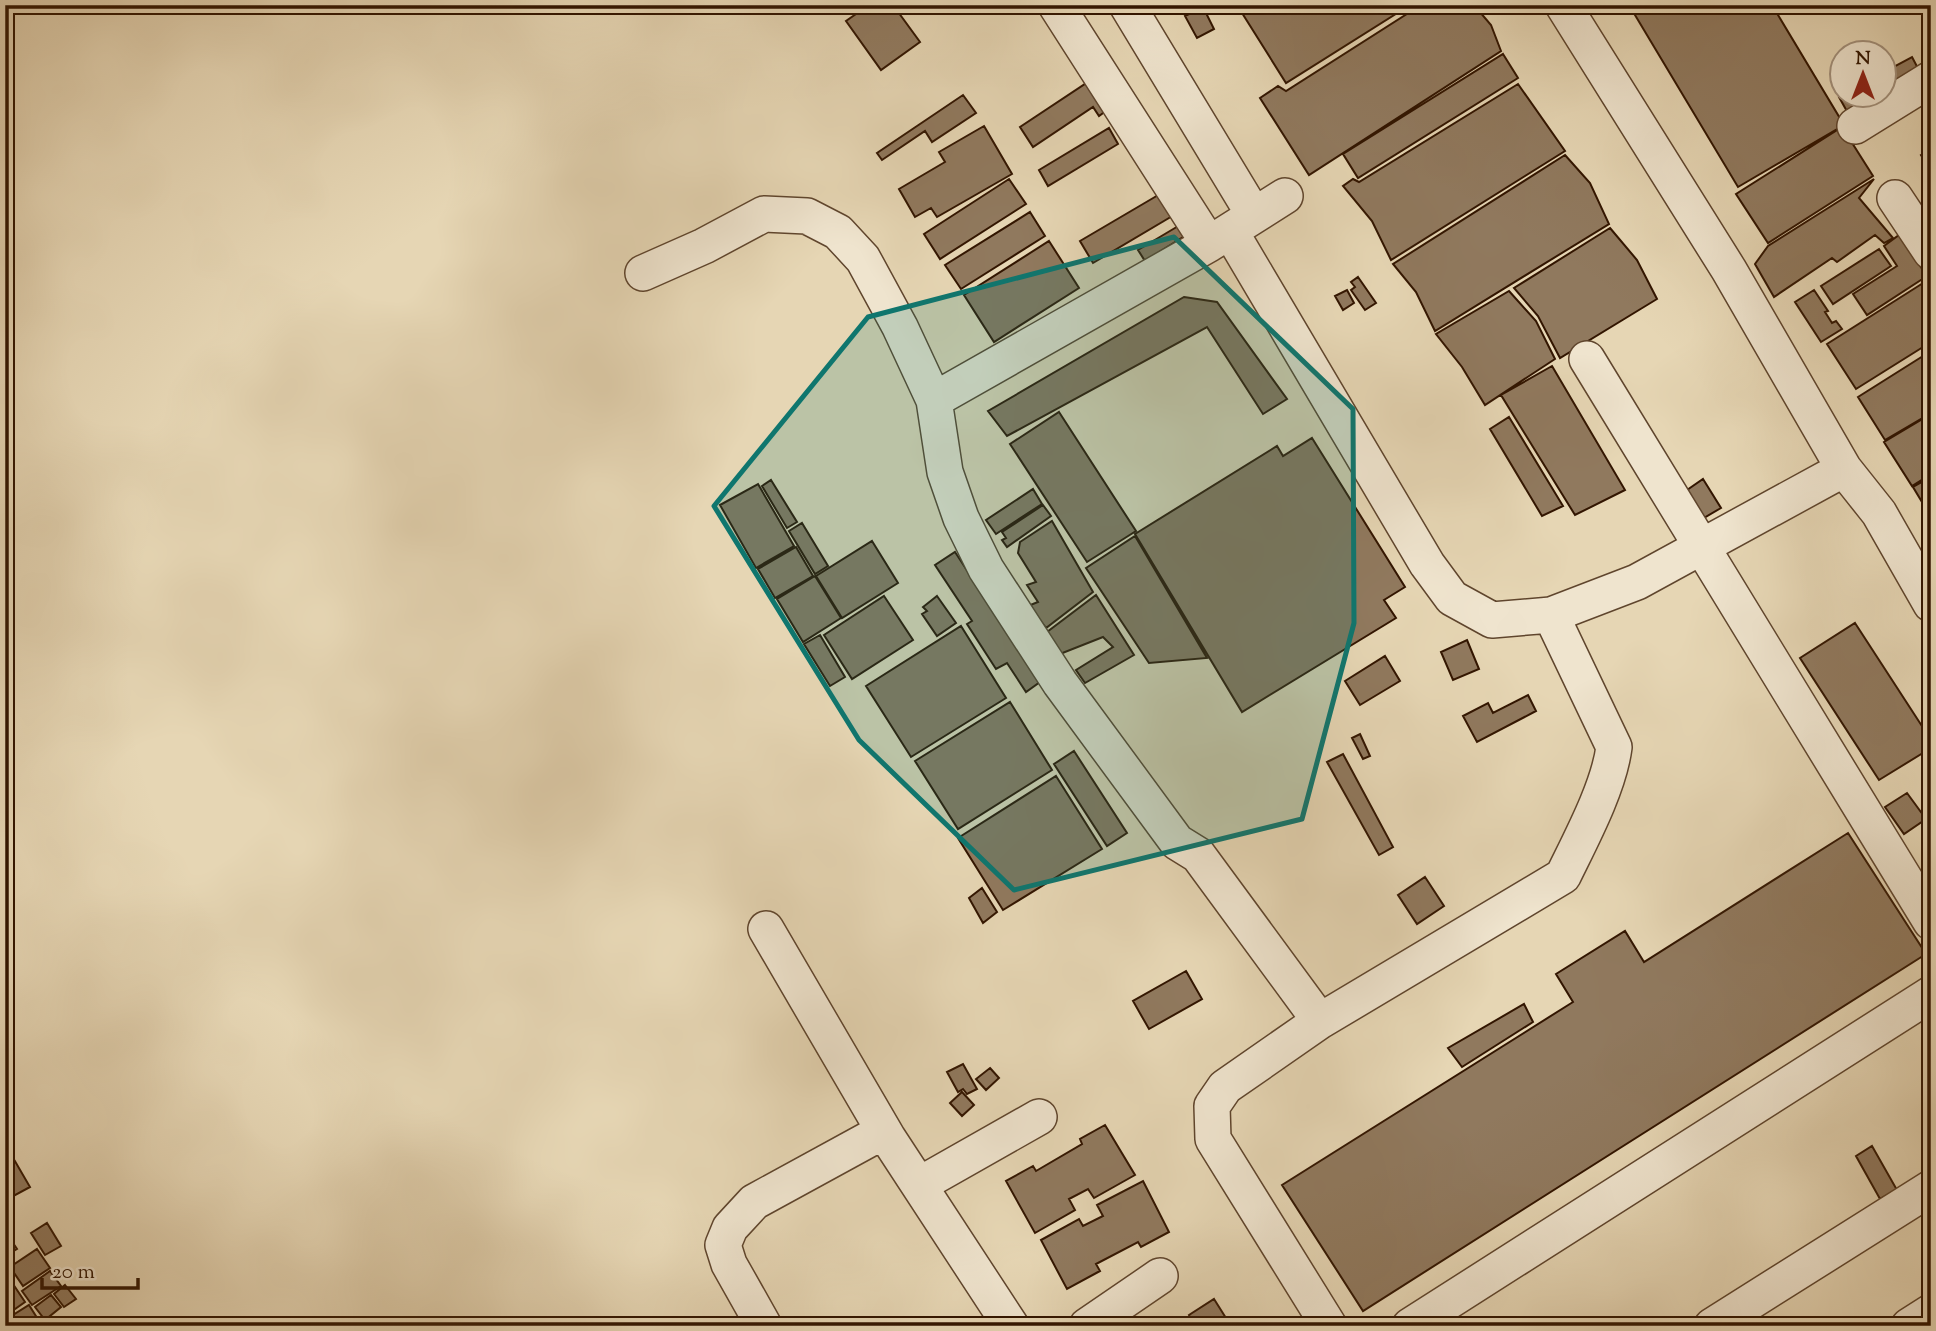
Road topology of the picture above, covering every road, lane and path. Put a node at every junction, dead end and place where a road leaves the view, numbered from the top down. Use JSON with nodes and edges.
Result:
{"nodes":[{"id":1,"x":1056,"y":5,"type":"edge"},
{"id":2,"x":1128,"y":5,"type":"edge"},
{"id":3,"x":1563,"y":5,"type":"edge"},
{"id":4,"x":1931,"y":79,"type":"edge"},
{"id":5,"x":1855,"y":126,"type":"dead end"},
{"id":6,"x":1285,"y":196,"type":"dead end"},
{"id":7,"x":1895,"y":198,"type":"dead end"},
{"id":8,"x":1231,"y":230,"type":"junction"},
{"id":9,"x":1931,"y":252,"type":"edge"},
{"id":10,"x":643,"y":273,"type":"dead end"},
{"id":11,"x":1587,"y":359,"type":"dead end"},
{"id":12,"x":934,"y":400,"type":"junction"},
{"id":13,"x":1844,"y":469,"type":"junction"},
{"id":14,"x":1702,"y":547,"type":"junction"},
{"id":15,"x":1931,"y":604,"type":"edge"},
{"id":16,"x":1551,"y":615,"type":"junction"},
{"id":17,"x":1931,"y":922,"type":"edge"},
{"id":18,"x":766,"y":929,"type":"dead end"},
{"id":19,"x":1931,"y":993,"type":"edge"},
{"id":20,"x":1320,"y":1021,"type":"junction"},
{"id":21,"x":1039,"y":1117,"type":"dead end"},
{"id":22,"x":888,"y":1138,"type":"junction"},
{"id":23,"x":919,"y":1185,"type":"junction"},
{"id":24,"x":1931,"y":1188,"type":"edge"},
{"id":25,"x":1160,"y":1276,"type":"dead end"},
{"id":26,"x":1931,"y":1312,"type":"edge"},
{"id":27,"x":764,"y":1326,"type":"edge"},
{"id":28,"x":1011,"y":1326,"type":"edge"},
{"id":29,"x":1087,"y":1326,"type":"edge"},
{"id":30,"x":1329,"y":1326,"type":"edge"},
{"id":31,"x":1410,"y":1326,"type":"edge"},
{"id":32,"x":1712,"y":1326,"type":"edge"},
{"id":33,"x":1909,"y":1326,"type":"edge"}],
"edges":[{"from":1,"to":8,"type":"street"},
{"from":2,"to":8,"type":"street"},
{"from":3,"to":13,"type":"street"},
{"from":4,"to":5,"type":"street"},
{"from":6,"to":8,"type":"street"},
{"from":7,"to":9,"type":"street"},
{"from":8,"to":12,"type":"street"},
{"from":8,"to":16,"type":"street"},
{"from":10,"to":12,"type":"street"},
{"from":11,"to":14,"type":"street"},
{"from":12,"to":20,"type":"street"},
{"from":13,"to":14,"type":"street"},
{"from":13,"to":15,"type":"street"},
{"from":14,"to":16,"type":"street"},
{"from":14,"to":17,"type":"street"},
{"from":16,"to":20,"type":"street"},
{"from":18,"to":22,"type":"street"},
{"from":19,"to":31,"type":"street"},
{"from":20,"to":30,"type":"street"},
{"from":21,"to":23,"type":"street"},
{"from":22,"to":23,"type":"street"},
{"from":22,"to":27,"type":"street"},
{"from":23,"to":28,"type":"street"},
{"from":24,"to":32,"type":"street"},
{"from":25,"to":29,"type":"street"},
{"from":26,"to":33,"type":"street"}]}
